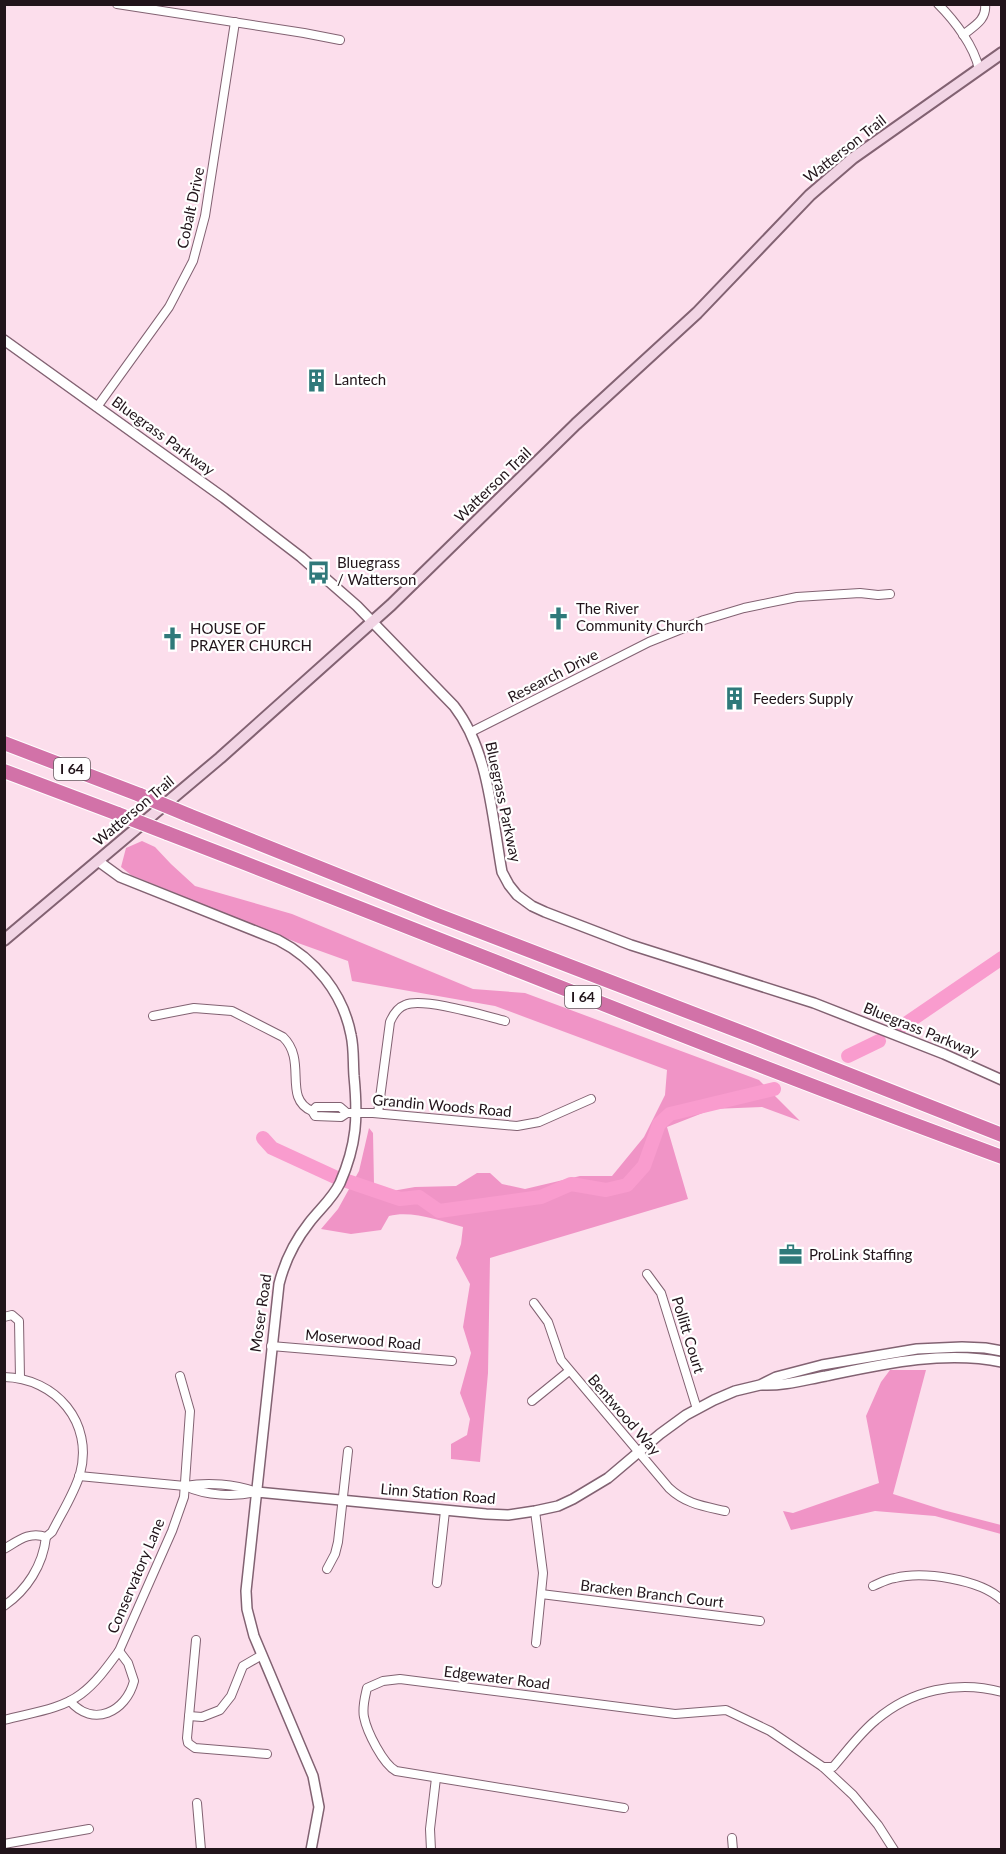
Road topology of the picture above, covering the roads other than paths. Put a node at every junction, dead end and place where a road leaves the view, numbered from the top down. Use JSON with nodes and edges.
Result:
{"nodes":[{"id":1,"x":117,"y":4,"type":"edge"},
{"id":2,"x":938,"y":4,"type":"edge"},
{"id":3,"x":985,"y":4,"type":"edge"},
{"id":4,"x":235,"y":22,"type":"junction"},
{"id":5,"x":963,"y":35,"type":"junction"},
{"id":6,"x":340,"y":40,"type":"dead end"},
{"id":7,"x":1002,"y":53,"type":"edge"},
{"id":8,"x":979,"y":69,"type":"junction"},
{"id":9,"x":4,"y":340,"type":"edge"},
{"id":10,"x":97,"y":407,"type":"junction"},
{"id":11,"x":891,"y":594,"type":"dead end"},
{"id":12,"x":372,"y":622,"type":"junction"},
{"id":13,"x":471,"y":732,"type":"junction"},
{"id":14,"x":4,"y":743,"type":"edge"},
{"id":15,"x":4,"y":771,"type":"edge"},
{"id":16,"x":98,"y":861,"type":"junction"},
{"id":17,"x":4,"y":940,"type":"edge"},
{"id":18,"x":153,"y":1016,"type":"dead end"},
{"id":19,"x":505,"y":1021,"type":"dead end"},
{"id":20,"x":1002,"y":1080,"type":"edge"},
{"id":21,"x":591,"y":1100,"type":"dead end"},
{"id":22,"x":352,"y":1113,"type":"junction"},
{"id":23,"x":378,"y":1113,"type":"junction"},
{"id":24,"x":1002,"y":1135,"type":"edge"},
{"id":25,"x":1002,"y":1157,"type":"edge"},
{"id":26,"x":646,"y":1274,"type":"dead end"},
{"id":27,"x":534,"y":1303,"type":"dead end"},
{"id":28,"x":4,"y":1317,"type":"edge"},
{"id":29,"x":270,"y":1346,"type":"junction"},
{"id":30,"x":1002,"y":1351,"type":"edge"},
{"id":31,"x":452,"y":1360,"type":"dead end"},
{"id":32,"x":1002,"y":1362,"type":"edge"},
{"id":33,"x":569,"y":1371,"type":"junction"},
{"id":34,"x":180,"y":1376,"type":"dead end"},
{"id":35,"x":4,"y":1377,"type":"edge"},
{"id":36,"x":20,"y":1378,"type":"junction"},
{"id":37,"x":760,"y":1385,"type":"junction"},
{"id":38,"x":532,"y":1401,"type":"dead end"},
{"id":39,"x":697,"y":1408,"type":"junction"},
{"id":40,"x":348,"y":1451,"type":"dead end"},
{"id":41,"x":638,"y":1452,"type":"junction"},
{"id":42,"x":79,"y":1476,"type":"junction"},
{"id":43,"x":185,"y":1486,"type":"junction"},
{"id":44,"x":257,"y":1492,"type":"junction"},
{"id":45,"x":343,"y":1500,"type":"junction"},
{"id":46,"x":445,"y":1510,"type":"junction"},
{"id":47,"x":535,"y":1511,"type":"junction"},
{"id":48,"x":724,"y":1511,"type":"dead end"},
{"id":49,"x":46,"y":1537,"type":"junction"},
{"id":50,"x":4,"y":1549,"type":"edge"},
{"id":51,"x":327,"y":1569,"type":"dead end"},
{"id":52,"x":437,"y":1582,"type":"dead end"},
{"id":53,"x":873,"y":1586,"type":"dead end"},
{"id":54,"x":542,"y":1594,"type":"junction"},
{"id":55,"x":1002,"y":1600,"type":"edge"},
{"id":56,"x":4,"y":1606,"type":"edge"},
{"id":57,"x":760,"y":1621,"type":"dead end"},
{"id":58,"x":196,"y":1640,"type":"dead end"},
{"id":59,"x":536,"y":1643,"type":"dead end"},
{"id":60,"x":119,"y":1652,"type":"junction"},
{"id":61,"x":262,"y":1655,"type":"junction"},
{"id":62,"x":1002,"y":1692,"type":"edge"},
{"id":63,"x":70,"y":1701,"type":"junction"},
{"id":64,"x":189,"y":1716,"type":"junction"},
{"id":65,"x":4,"y":1720,"type":"edge"},
{"id":66,"x":267,"y":1754,"type":"dead end"},
{"id":67,"x":823,"y":1767,"type":"junction"},
{"id":68,"x":436,"y":1778,"type":"junction"},
{"id":69,"x":197,"y":1803,"type":"dead end"},
{"id":70,"x":624,"y":1808,"type":"dead end"},
{"id":71,"x":89,"y":1829,"type":"dead end"},
{"id":72,"x":732,"y":1838,"type":"dead end"},
{"id":73,"x":4,"y":1844,"type":"edge"},
{"id":74,"x":201,"y":1850,"type":"edge"},
{"id":75,"x":311,"y":1850,"type":"edge"},
{"id":76,"x":431,"y":1850,"type":"edge"},
{"id":77,"x":733,"y":1850,"type":"edge"},
{"id":78,"x":894,"y":1850,"type":"edge"}],
"edges":[{"from":1,"to":4,"type":"street"},
{"from":2,"to":5,"type":"street"},
{"from":3,"to":5,"type":"street"},
{"from":4,"to":6,"type":"street"},
{"from":4,"to":10,"type":"street","name":"Cobalt Drive"},
{"from":5,"to":8,"type":"street"},
{"from":7,"to":8,"type":"main road","name":"Watterson Trail"},
{"from":8,"to":12,"type":"main road","name":"Watterson Trail"},
{"from":9,"to":10,"type":"street","name":"Bluegrass Parkway"},
{"from":10,"to":12,"type":"street","name":"Bluegrass Parkway"},
{"from":11,"to":13,"type":"street","name":"Research Drive"},
{"from":12,"to":13,"type":"street","name":"Bluegrass Parkway"},
{"from":12,"to":16,"type":"main road","name":"Watterson Trail"},
{"from":13,"to":20,"type":"street","name":"Bluegrass Parkway"},
{"from":14,"to":24,"type":"highway","number":"I 64","bridge":true},
{"from":15,"to":25,"type":"highway","number":"I 64","bridge":true},
{"from":16,"to":17,"type":"main road","name":"Watterson Trail"},
{"from":16,"to":22,"type":"street","name":"Moser Road"},
{"from":18,"to":22,"type":"street","name":"Grandin Woods Road"},
{"from":19,"to":23,"type":"street"},
{"from":21,"to":23,"type":"street","name":"Grandin Woods Road"},
{"from":22,"to":23,"type":"street","name":"Grandin Woods Road"},
{"from":22,"to":29,"type":"street","name":"Moser Road"},
{"from":26,"to":39,"type":"street","name":"Pollitt Court"},
{"from":27,"to":33,"type":"street","name":"Bentwood Way"},
{"from":28,"to":36,"type":"street"},
{"from":29,"to":31,"type":"street","name":"Moserwood Road"},
{"from":29,"to":44,"type":"street","name":"Moser Road"},
{"from":30,"to":37,"type":"street","name":"Linn Station Road"},
{"from":32,"to":37,"type":"street","name":"Linn Station Road"},
{"from":33,"to":38,"type":"street"},
{"from":33,"to":41,"type":"street","name":"Bentwood Way"},
{"from":34,"to":43,"type":"street","name":"Conservatory Lane"},
{"from":35,"to":36,"type":"street"},
{"from":36,"to":42,"type":"street"},
{"from":37,"to":39,"type":"street","name":"Linn Station Road"},
{"from":39,"to":41,"type":"street","name":"Linn Station Road"},
{"from":40,"to":45,"type":"street"},
{"from":41,"to":47,"type":"street","name":"Linn Station Road"},
{"from":41,"to":48,"type":"street","name":"Bentwood Way"},
{"from":42,"to":43,"type":"street","name":"Linn Station Road"},
{"from":42,"to":49,"type":"street"},
{"from":43,"to":44,"type":"street","name":"Linn Station Road"},
{"from":43,"to":60,"type":"street","name":"Conservatory Lane"},
{"from":44,"to":45,"type":"street","name":"Linn Station Road"},
{"from":44,"to":61,"type":"street","name":"Moser Road"},
{"from":45,"to":46,"type":"street","name":"Linn Station Road"},
{"from":45,"to":51,"type":"street"},
{"from":46,"to":47,"type":"street","name":"Linn Station Road"},
{"from":46,"to":52,"type":"street"},
{"from":47,"to":54,"type":"street"},
{"from":49,"to":50,"type":"street"},
{"from":49,"to":56,"type":"street"},
{"from":53,"to":55,"type":"street"},
{"from":54,"to":57,"type":"street","name":"Bracken Branch Court"},
{"from":54,"to":59,"type":"street"},
{"from":58,"to":64,"type":"street"},
{"from":60,"to":63,"type":"street","name":"Conservatory Lane"},
{"from":60,"to":63,"type":"street"},
{"from":61,"to":64,"type":"street"},
{"from":61,"to":75,"type":"street","name":"Moser Road"},
{"from":62,"to":67,"type":"street"},
{"from":63,"to":65,"type":"street","name":"Conservatory Lane"},
{"from":64,"to":66,"type":"street"},
{"from":67,"to":68,"type":"street","name":"Edgewater Road"},
{"from":67,"to":78,"type":"street","name":"Edgewater Road"},
{"from":68,"to":70,"type":"street","name":"Edgewater Road"},
{"from":68,"to":76,"type":"street"},
{"from":69,"to":74,"type":"street"},
{"from":71,"to":73,"type":"street"},
{"from":72,"to":77,"type":"street"}]}
